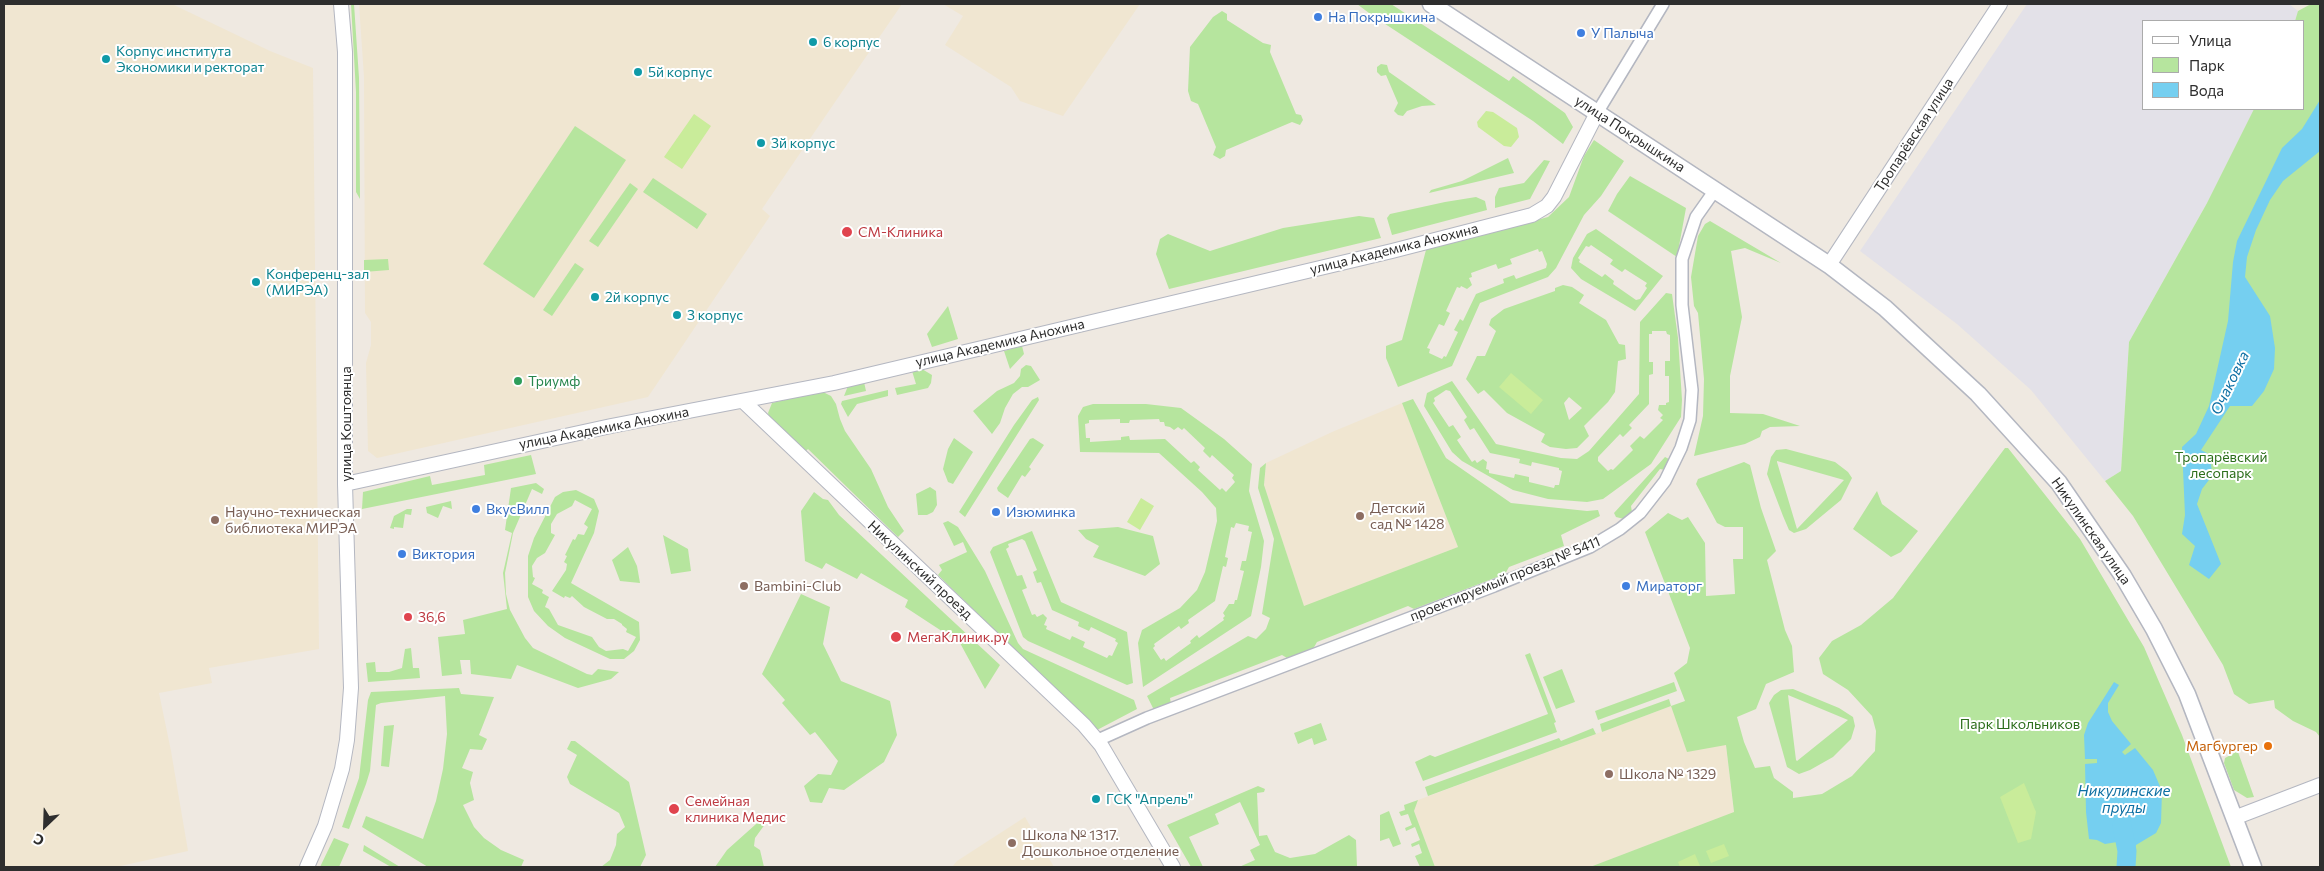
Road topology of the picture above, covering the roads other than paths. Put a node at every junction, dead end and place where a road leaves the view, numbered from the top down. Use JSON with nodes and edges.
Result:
{"nodes":[{"id":1,"x":341,"y":4,"type":"edge"},
{"id":2,"x":1431,"y":4,"type":"edge"},
{"id":3,"x":1663,"y":4,"type":"edge"},
{"id":4,"x":2000,"y":4,"type":"edge"},
{"id":5,"x":1597,"y":113,"type":"junction"},
{"id":6,"x":1715,"y":190,"type":"junction"},
{"id":7,"x":1829,"y":265,"type":"junction"},
{"id":8,"x":744,"y":402,"type":"junction"},
{"id":9,"x":345,"y":484,"type":"junction"},
{"id":10,"x":1098,"y":740,"type":"junction"},
{"id":11,"x":2320,"y":785,"type":"edge"},
{"id":12,"x":2234,"y":818,"type":"junction"},
{"id":13,"x":307,"y":867,"type":"edge"},
{"id":14,"x":1173,"y":867,"type":"edge"},
{"id":15,"x":2253,"y":867,"type":"edge"}],
"edges":[{"from":1,"to":9,"type":"street","name":"улица Коштоянца"},
{"from":2,"to":5,"type":"main road","name":"улица Покрышкина"},
{"from":3,"to":5,"type":"street"},
{"from":4,"to":7,"type":"street","name":"Тропарёвская улица"},
{"from":5,"to":6,"type":"main road","name":"улица Покрышкина"},
{"from":5,"to":8,"type":"street","name":"улица Академика Анохина"},
{"from":6,"to":7,"type":"main road","name":"улица Покрышкина"},
{"from":6,"to":10,"type":"street","name":"проектируемый проезд № 5411"},
{"from":7,"to":12,"type":"main road","name":"Никулинская улица"},
{"from":8,"to":9,"type":"street","name":"улица Академика Анохина"},
{"from":8,"to":10,"type":"street","name":"Никулинский проезд"},
{"from":9,"to":13,"type":"street","name":"улица Коштоянца"},
{"from":10,"to":14,"type":"street","name":"Никулинский проезд"},
{"from":11,"to":12,"type":"street"},
{"from":12,"to":15,"type":"main road","name":"Никулинская улица"}]}
